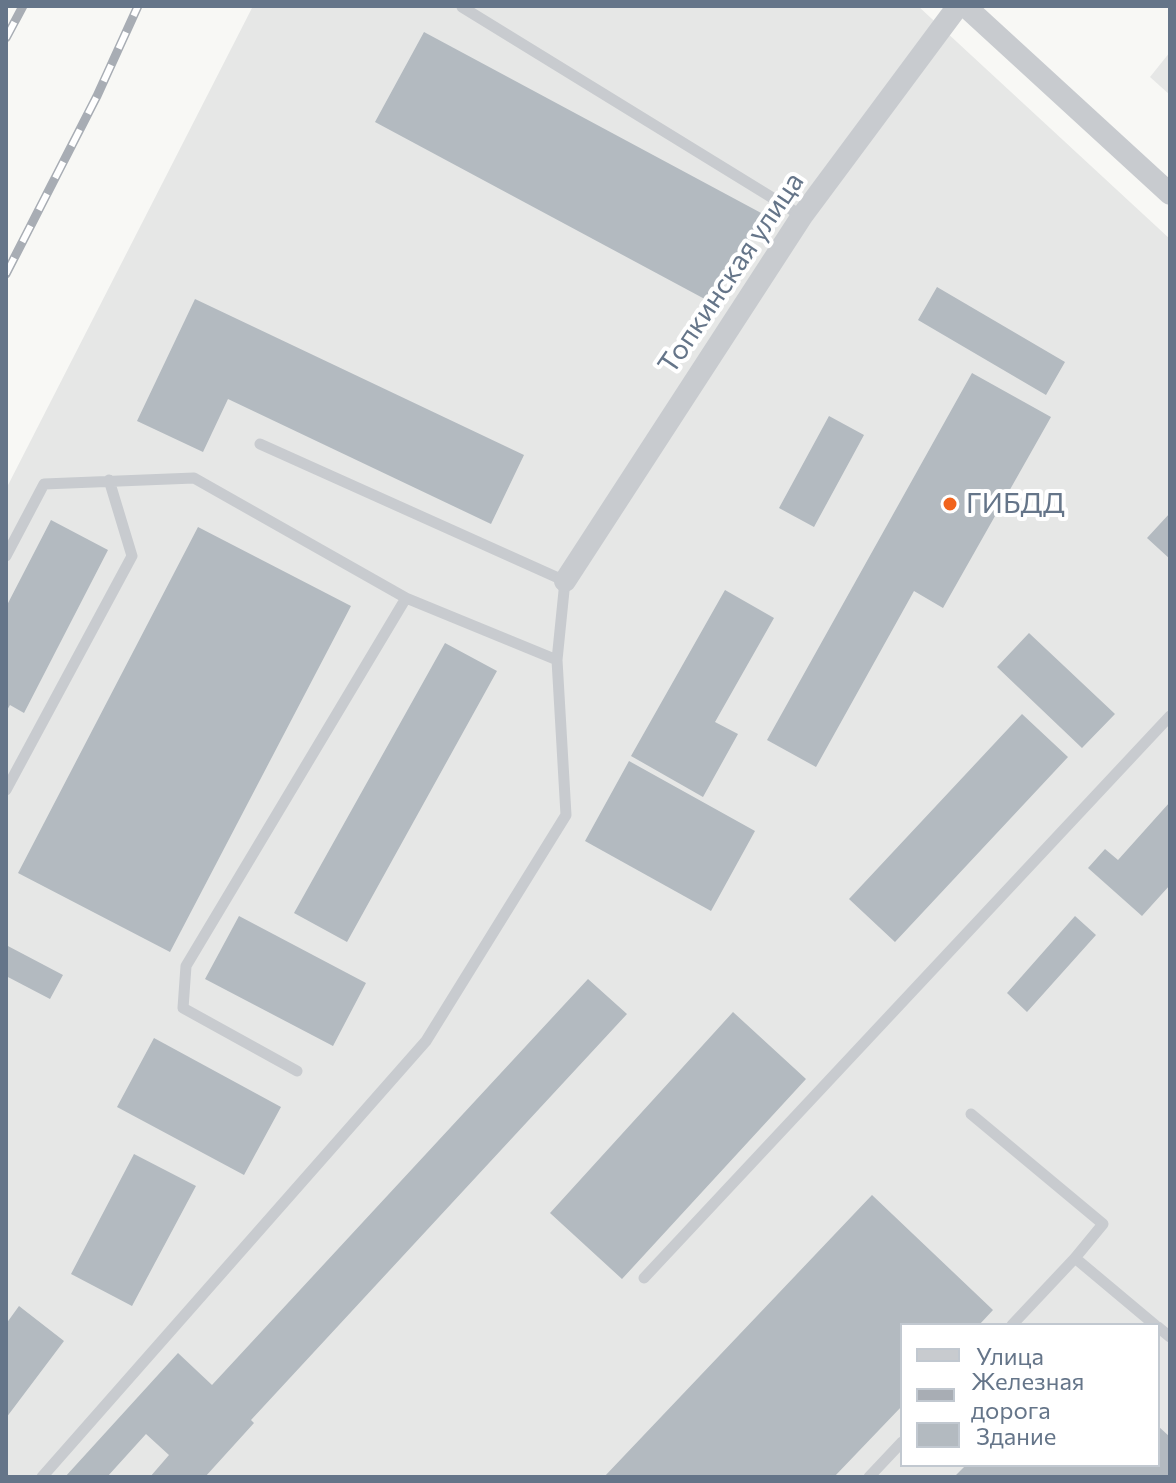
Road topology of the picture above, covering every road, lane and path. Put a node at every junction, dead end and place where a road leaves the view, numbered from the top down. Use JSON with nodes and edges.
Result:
{"nodes":[{"id":1,"x":958,"y":6,"type":"edge"},
{"id":2,"x":965,"y":6,"type":"edge"},
{"id":3,"x":462,"y":7,"type":"edge"},
{"id":4,"x":1170,"y":194,"type":"edge"},
{"id":5,"x":802,"y":216,"type":"junction"},
{"id":6,"x":260,"y":444,"type":"dead end"},
{"id":7,"x":109,"y":480,"type":"junction"},
{"id":8,"x":6,"y":556,"type":"edge"},
{"id":9,"x":565,"y":581,"type":"junction"},
{"id":10,"x":406,"y":598,"type":"junction"},
{"id":11,"x":557,"y":660,"type":"junction"},
{"id":12,"x":1170,"y":716,"type":"edge"},
{"id":13,"x":6,"y":790,"type":"edge"},
{"id":14,"x":297,"y":1071,"type":"dead end"},
{"id":15,"x":971,"y":1114,"type":"dead end"},
{"id":16,"x":1075,"y":1258,"type":"junction"},
{"id":17,"x":644,"y":1278,"type":"dead end"},
{"id":18,"x":1014,"y":1323,"type":"edge"},
{"id":19,"x":1153,"y":1323,"type":"edge"},
{"id":20,"x":900,"y":1444,"type":"edge"},
{"id":21,"x":42,"y":1477,"type":"edge"},
{"id":22,"x":869,"y":1477,"type":"edge"}],
"edges":[{"from":1,"to":5,"type":"street","name":"Топкинская улица"},
{"from":2,"to":4,"type":"street"},
{"from":3,"to":5,"type":"lane"},
{"from":5,"to":9,"type":"street","name":"Топкинская улица"},
{"from":6,"to":9,"type":"lane"},
{"from":7,"to":8,"type":"lane"},
{"from":7,"to":10,"type":"lane"},
{"from":7,"to":13,"type":"lane"},
{"from":9,"to":11,"type":"lane"},
{"from":10,"to":11,"type":"lane"},
{"from":10,"to":14,"type":"lane"},
{"from":11,"to":21,"type":"lane"},
{"from":12,"to":17,"type":"lane"},
{"from":15,"to":16,"type":"lane"},
{"from":16,"to":18,"type":"lane"},
{"from":16,"to":19,"type":"lane"},
{"from":20,"to":22,"type":"lane"}]}
